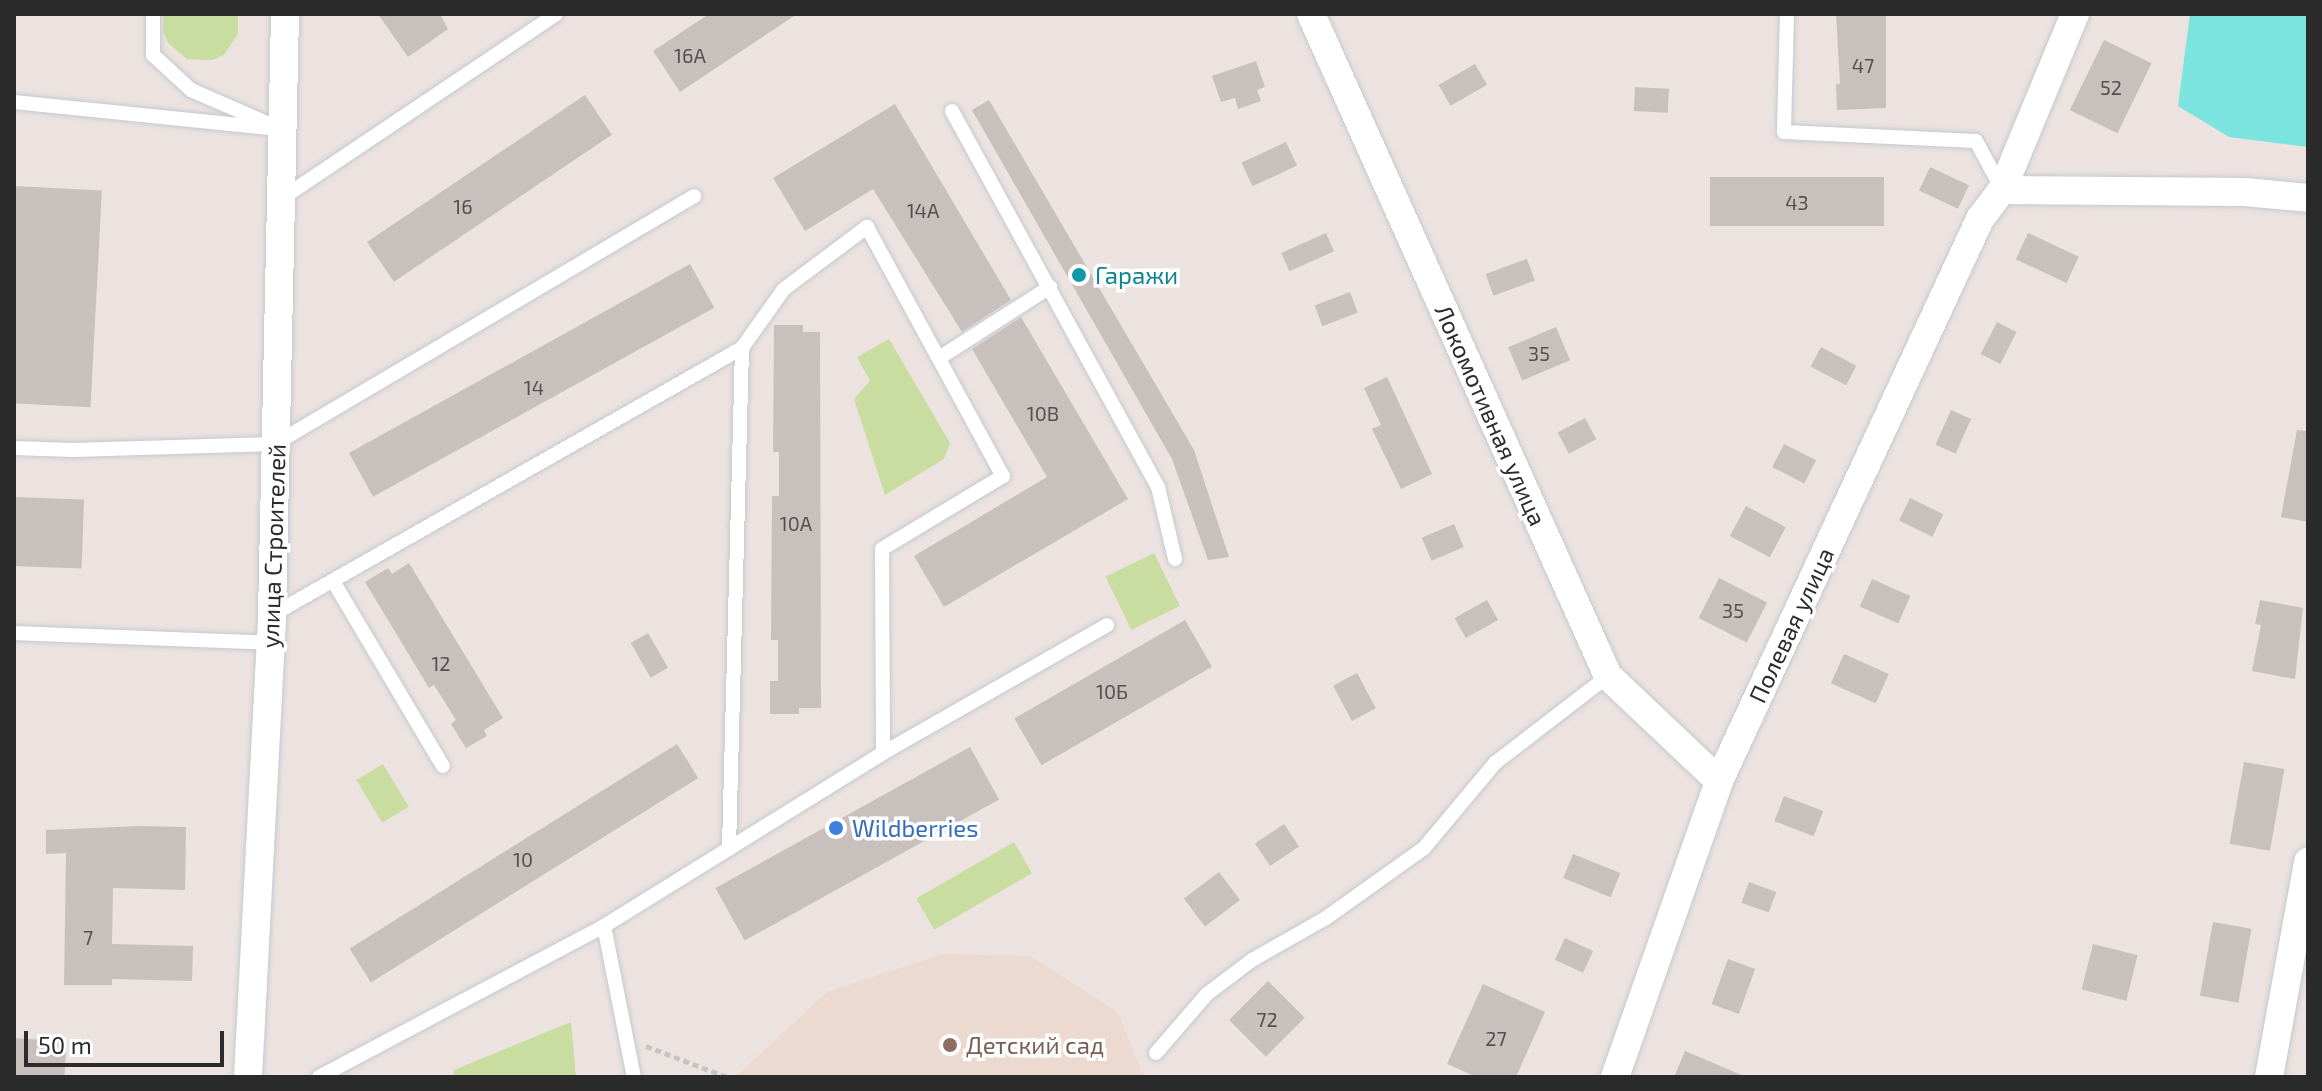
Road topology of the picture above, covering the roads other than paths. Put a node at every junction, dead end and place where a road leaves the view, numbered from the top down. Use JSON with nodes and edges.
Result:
{"nodes":[{"id":1,"x":153,"y":14,"type":"edge"},
{"id":2,"x":556,"y":14,"type":"edge"},
{"id":3,"x":1311,"y":14,"type":"edge"},
{"id":4,"x":1787,"y":14,"type":"edge"},
{"id":5,"x":2075,"y":14,"type":"edge"},
{"id":6,"x":291,"y":18,"type":"edge"},
{"id":7,"x":14,"y":102,"type":"edge"},
{"id":8,"x":952,"y":111,"type":"dead end"},
{"id":9,"x":282,"y":129,"type":"junction"},
{"id":10,"x":2002,"y":190,"type":"junction"},
{"id":11,"x":694,"y":196,"type":"dead end"},
{"id":12,"x":2308,"y":198,"type":"edge"},
{"id":13,"x":281,"y":199,"type":"junction"},
{"id":14,"x":1050,"y":287,"type":"junction"},
{"id":15,"x":742,"y":348,"type":"junction"},
{"id":16,"x":939,"y":358,"type":"junction"},
{"id":17,"x":275,"y":444,"type":"junction"},
{"id":18,"x":14,"y":448,"type":"edge"},
{"id":19,"x":1175,"y":559,"type":"dead end"},
{"id":20,"x":333,"y":581,"type":"junction"},
{"id":21,"x":1107,"y":625,"type":"dead end"},
{"id":22,"x":271,"y":629,"type":"junction"},
{"id":23,"x":14,"y":633,"type":"edge"},
{"id":24,"x":1608,"y":676,"type":"junction"},
{"id":25,"x":883,"y":753,"type":"junction"},
{"id":26,"x":443,"y":766,"type":"dead end"},
{"id":27,"x":1719,"y":781,"type":"junction"},
{"id":28,"x":729,"y":849,"type":"junction"},
{"id":29,"x":2308,"y":862,"type":"edge"},
{"id":30,"x":604,"y":926,"type":"junction"},
{"id":31,"x":1156,"y":1053,"type":"dead end"},
{"id":32,"x":248,"y":1077,"type":"edge"},
{"id":33,"x":319,"y":1077,"type":"edge"},
{"id":34,"x":634,"y":1077,"type":"edge"},
{"id":35,"x":1615,"y":1077,"type":"edge"},
{"id":36,"x":2269,"y":1077,"type":"edge"}],
"edges":[{"from":1,"to":9,"type":"lane"},
{"from":2,"to":13,"type":"lane"},
{"from":3,"to":24,"type":"street","name":"Локомотивная улица"},
{"from":4,"to":10,"type":"lane"},
{"from":5,"to":10,"type":"street","name":"Полевая улица"},
{"from":6,"to":9,"type":"street","name":"улица Строителей"},
{"from":7,"to":9,"type":"lane"},
{"from":8,"to":14,"type":"lane"},
{"from":9,"to":13,"type":"street","name":"улица Строителей"},
{"from":10,"to":12,"type":"street"},
{"from":10,"to":27,"type":"street","name":"Полевая улица"},
{"from":11,"to":17,"type":"lane"},
{"from":13,"to":17,"type":"street","name":"улица Строителей"},
{"from":14,"to":16,"type":"lane"},
{"from":14,"to":19,"type":"lane"},
{"from":15,"to":16,"type":"lane"},
{"from":15,"to":20,"type":"lane"},
{"from":15,"to":28,"type":"lane"},
{"from":16,"to":25,"type":"lane"},
{"from":17,"to":18,"type":"lane"},
{"from":17,"to":22,"type":"street","name":"улица Строителей"},
{"from":20,"to":22,"type":"lane"},
{"from":20,"to":26,"type":"lane"},
{"from":21,"to":25,"type":"lane"},
{"from":22,"to":23,"type":"lane"},
{"from":22,"to":32,"type":"street","name":"улица Строителей"},
{"from":24,"to":27,"type":"street","name":"Локомотивная улица"},
{"from":24,"to":31,"type":"lane"},
{"from":25,"to":28,"type":"lane"},
{"from":27,"to":35,"type":"street","name":"Полевая улица"},
{"from":28,"to":30,"type":"lane"},
{"from":29,"to":36,"type":"street"},
{"from":30,"to":33,"type":"lane"},
{"from":30,"to":34,"type":"lane"}]}
